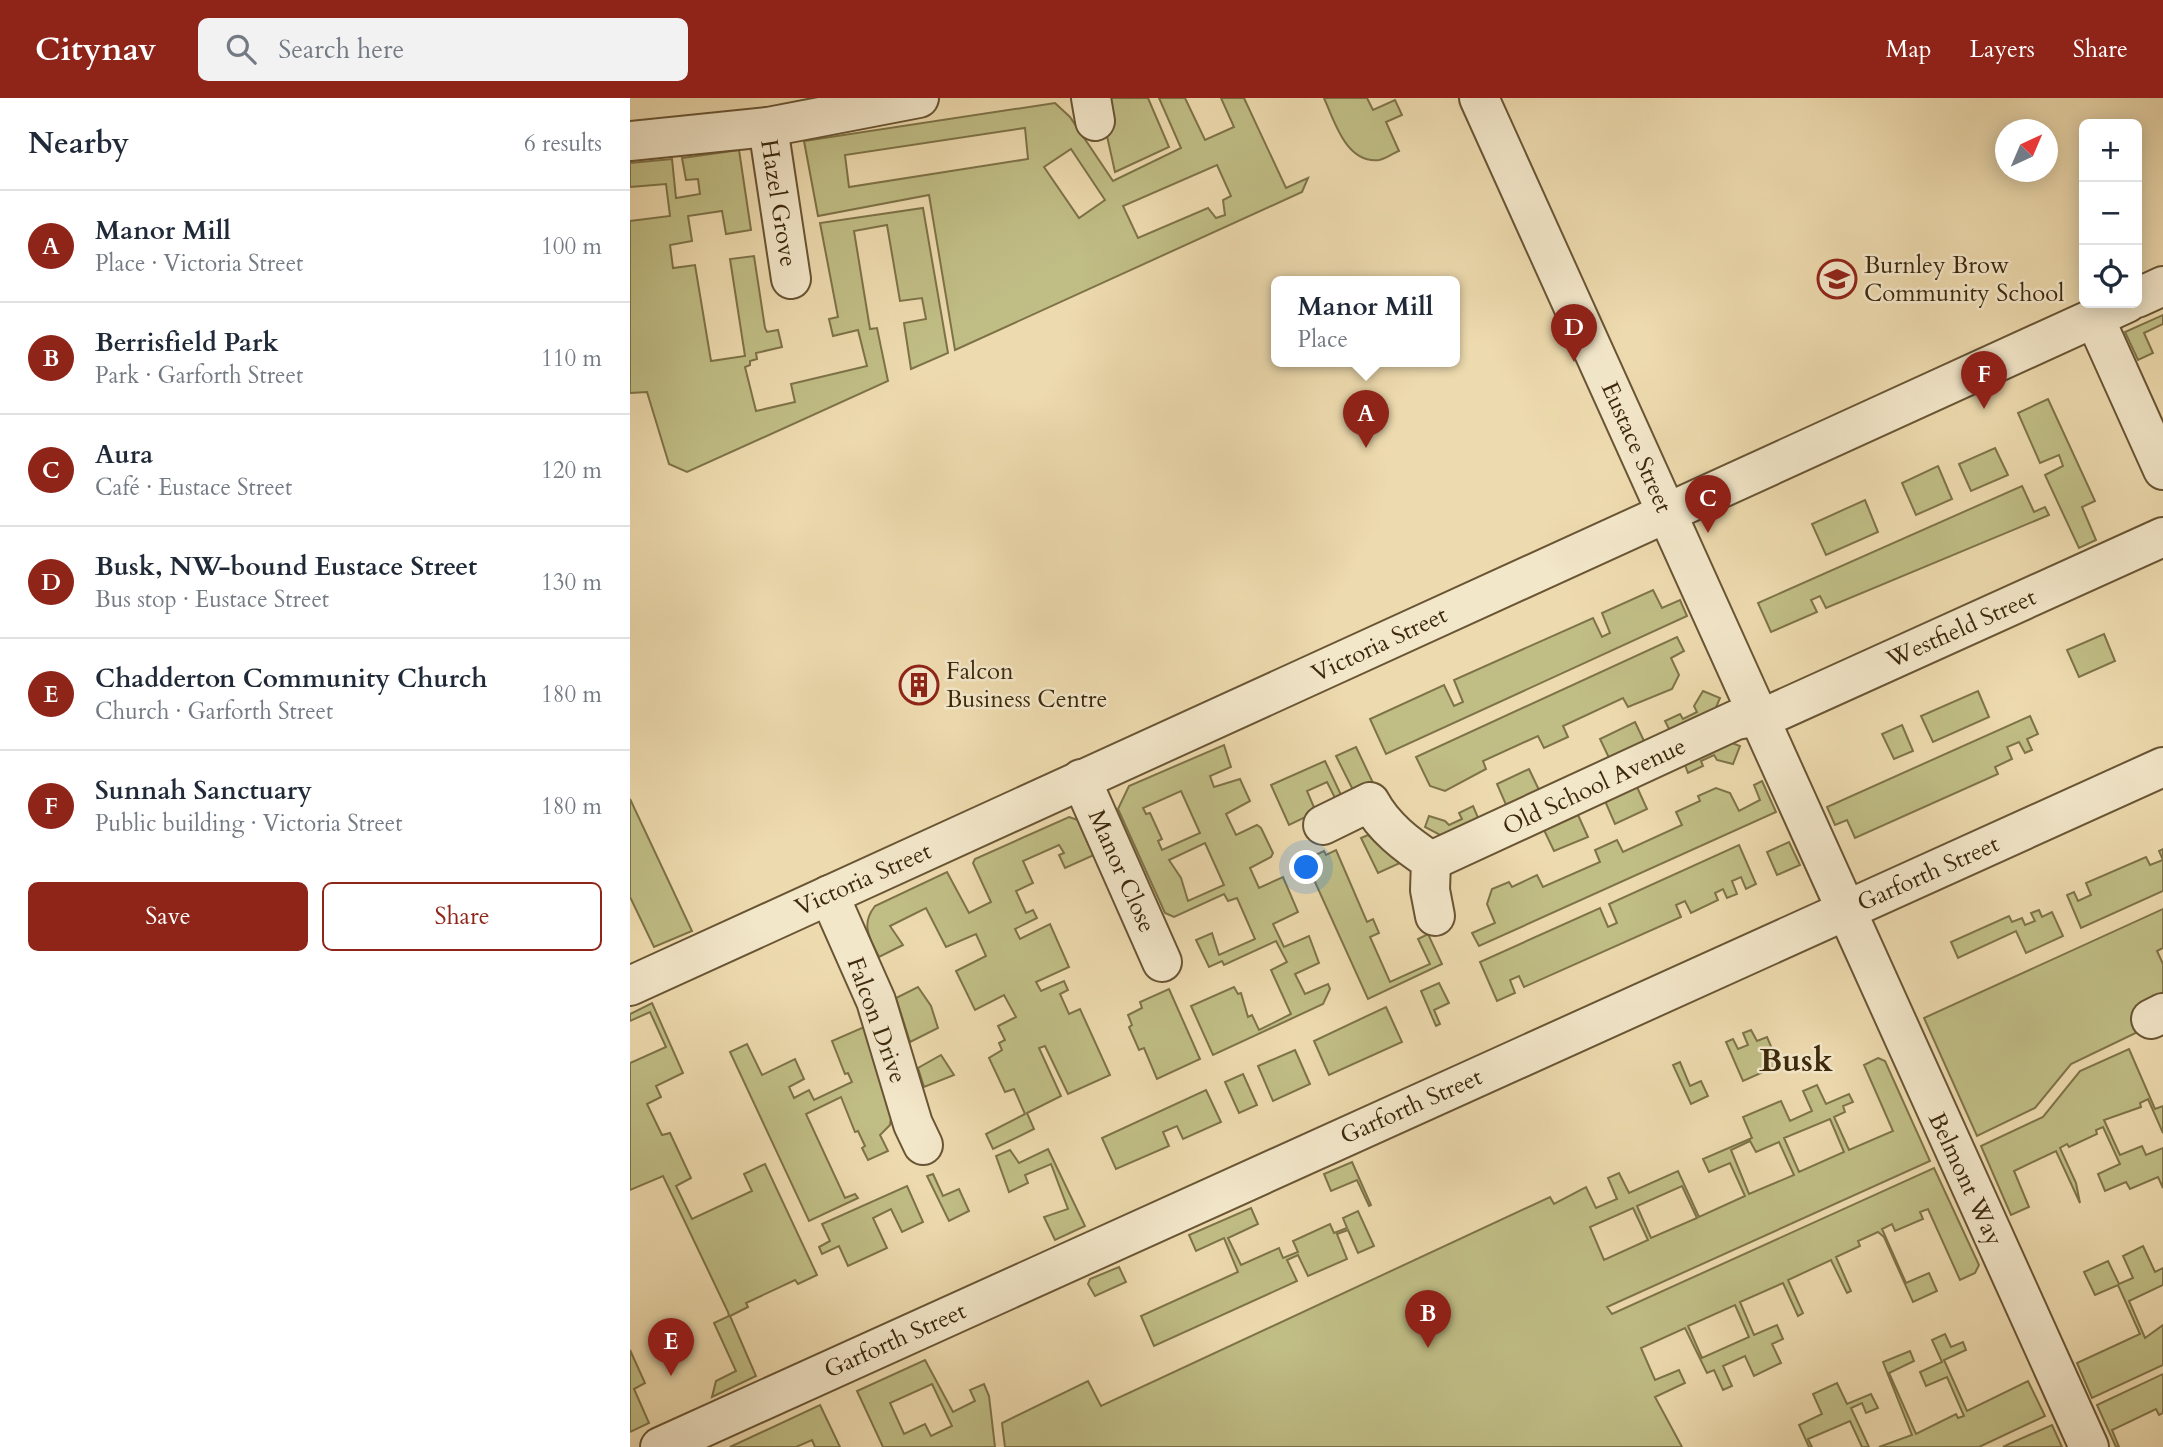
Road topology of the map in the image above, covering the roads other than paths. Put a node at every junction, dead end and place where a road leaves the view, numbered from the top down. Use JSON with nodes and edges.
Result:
{"nodes":[{"id":1,"x":919,"y":98,"type":"edge"},
{"id":2,"x":1479,"y":98,"type":"edge"},
{"id":3,"x":768,"y":127,"type":"junction"},
{"id":4,"x":630,"y":141,"type":"edge"},
{"id":5,"x":791,"y":279,"type":"dead end"},
{"id":6,"x":2163,"y":286,"type":"edge"},
{"id":7,"x":2142,"y":296,"type":"edge"},
{"id":8,"x":2111,"y":311,"type":"edge"},
{"id":9,"x":2163,"y":470,"type":"edge"},
{"id":10,"x":1666,"y":512,"type":"junction"},
{"id":11,"x":2163,"y":537,"type":"edge"},
{"id":12,"x":1759,"y":716,"type":"junction"},
{"id":13,"x":2163,"y":767,"type":"edge"},
{"id":14,"x":1081,"y":779,"type":"junction"},
{"id":15,"x":1322,"y":825,"type":"dead end"},
{"id":16,"x":1432,"y":861,"type":"junction"},
{"id":17,"x":829,"y":895,"type":"junction"},
{"id":18,"x":1846,"y":911,"type":"junction"},
{"id":19,"x":1434,"y":916,"type":"dead end"},
{"id":20,"x":1163,"y":962,"type":"dead end"},
{"id":21,"x":630,"y":986,"type":"edge"},
{"id":22,"x":923,"y":1145,"type":"dead end"},
{"id":23,"x":660,"y":1447,"type":"edge"},
{"id":24,"x":2089,"y":1447,"type":"edge"}],
"edges":[{"from":1,"to":3,"type":"street"},
{"from":2,"to":10,"type":"street","name":"Eustace Street"},
{"from":3,"to":4,"type":"street"},
{"from":3,"to":5,"type":"street","name":"Hazel Grove"},
{"from":6,"to":7,"type":"street"},
{"from":8,"to":9,"type":"street"},
{"from":8,"to":10,"type":"street","name":"Victoria Street"},
{"from":10,"to":12,"type":"street","name":"Eustace Street"},
{"from":10,"to":14,"type":"street","name":"Victoria Street"},
{"from":11,"to":12,"type":"street","name":"Westfield Street"},
{"from":12,"to":16,"type":"street","name":"Old School Avenue"},
{"from":12,"to":18,"type":"street","name":"Eustace Street"},
{"from":13,"to":18,"type":"street","name":"Garforth Street"},
{"from":14,"to":17,"type":"street","name":"Victoria Street"},
{"from":14,"to":20,"type":"street","name":"Manor Close"},
{"from":15,"to":16,"type":"street"},
{"from":16,"to":19,"type":"street"},
{"from":17,"to":21,"type":"street","name":"Victoria Street"},
{"from":17,"to":22,"type":"street","name":"Falcon Drive"},
{"from":18,"to":23,"type":"street","name":"Garforth Street"},
{"from":18,"to":24,"type":"street","name":"Belmont Way"}]}
